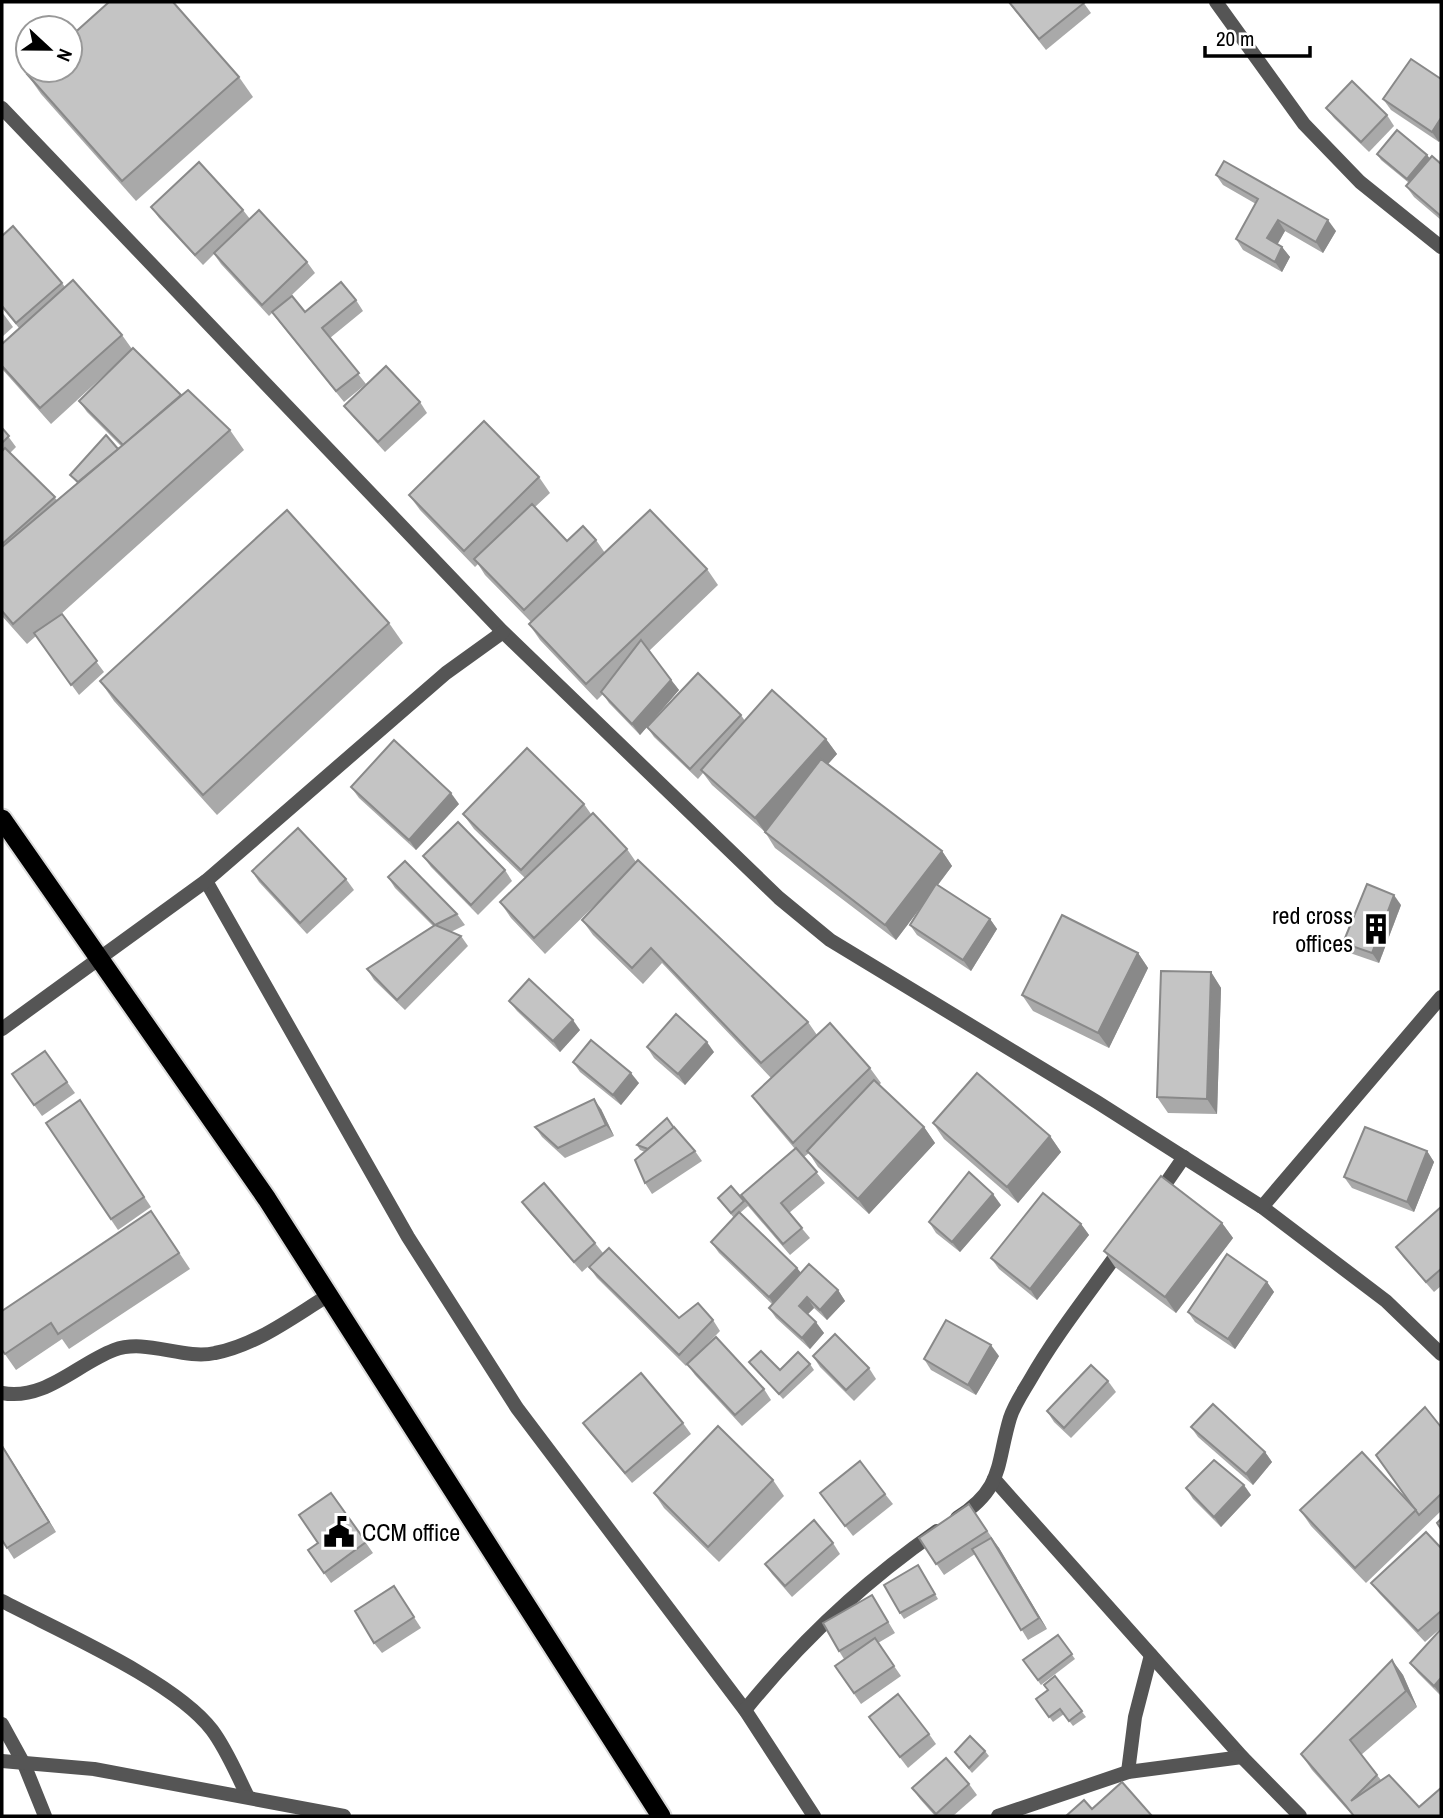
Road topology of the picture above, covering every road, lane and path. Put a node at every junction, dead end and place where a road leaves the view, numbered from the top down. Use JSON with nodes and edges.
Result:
{"nodes":[{"id":1,"x":1216,"y":2,"type":"edge"},
{"id":2,"x":2,"y":108,"type":"edge"},
{"id":3,"x":1441,"y":247,"type":"edge"},
{"id":4,"x":503,"y":632,"type":"junction"},
{"id":5,"x":2,"y":819,"type":"edge"},
{"id":6,"x":206,"y":881,"type":"junction"},
{"id":7,"x":98,"y":960,"type":"junction"},
{"id":8,"x":1441,"y":998,"type":"edge"},
{"id":9,"x":2,"y":1029,"type":"edge"},
{"id":10,"x":1184,"y":1157,"type":"junction"},
{"id":11,"x":1262,"y":1208,"type":"junction"},
{"id":12,"x":1144,"y":1214,"type":"edge"},
{"id":13,"x":1129,"y":1237,"type":"edge"},
{"id":14,"x":329,"y":1295,"type":"junction"},
{"id":15,"x":1441,"y":1354,"type":"edge"},
{"id":16,"x":2,"y":1393,"type":"edge"},
{"id":17,"x":994,"y":1479,"type":"junction"},
{"id":18,"x":2,"y":1601,"type":"edge"},
{"id":19,"x":1151,"y":1655,"type":"junction"},
{"id":20,"x":744,"y":1710,"type":"junction"},
{"id":21,"x":2,"y":1724,"type":"edge"},
{"id":22,"x":1242,"y":1757,"type":"junction"},
{"id":23,"x":2,"y":1761,"type":"edge"},
{"id":24,"x":24,"y":1764,"type":"junction"},
{"id":25,"x":1128,"y":1772,"type":"junction"},
{"id":26,"x":248,"y":1797,"type":"junction"},
{"id":27,"x":45,"y":1816,"type":"edge"},
{"id":28,"x":344,"y":1816,"type":"edge"},
{"id":29,"x":661,"y":1816,"type":"edge"},
{"id":30,"x":814,"y":1816,"type":"edge"},
{"id":31,"x":998,"y":1816,"type":"edge"},
{"id":32,"x":1300,"y":1816,"type":"edge"}],
"edges":[{"from":1,"to":3,"type":"street"},
{"from":2,"to":4,"type":"street"},
{"from":4,"to":6,"type":"street"},
{"from":4,"to":10,"type":"street"},
{"from":5,"to":7,"type":"highway"},
{"from":6,"to":7,"type":"street"},
{"from":6,"to":20,"type":"street"},
{"from":7,"to":9,"type":"street"},
{"from":7,"to":14,"type":"highway"},
{"from":8,"to":11,"type":"street"},
{"from":10,"to":11,"type":"street"},
{"from":10,"to":12,"type":"street"},
{"from":11,"to":15,"type":"street"},
{"from":13,"to":17,"type":"street"},
{"from":14,"to":16,"type":"street"},
{"from":14,"to":29,"type":"highway"},
{"from":17,"to":19,"type":"street"},
{"from":17,"to":20,"type":"street"},
{"from":18,"to":26,"type":"street"},
{"from":19,"to":22,"type":"street"},
{"from":19,"to":25,"type":"street"},
{"from":20,"to":30,"type":"street"},
{"from":21,"to":24,"type":"street"},
{"from":22,"to":25,"type":"street"},
{"from":22,"to":32,"type":"street"},
{"from":23,"to":24,"type":"street"},
{"from":24,"to":26,"type":"street"},
{"from":24,"to":27,"type":"street"},
{"from":25,"to":31,"type":"street"},
{"from":26,"to":28,"type":"street"}]}
